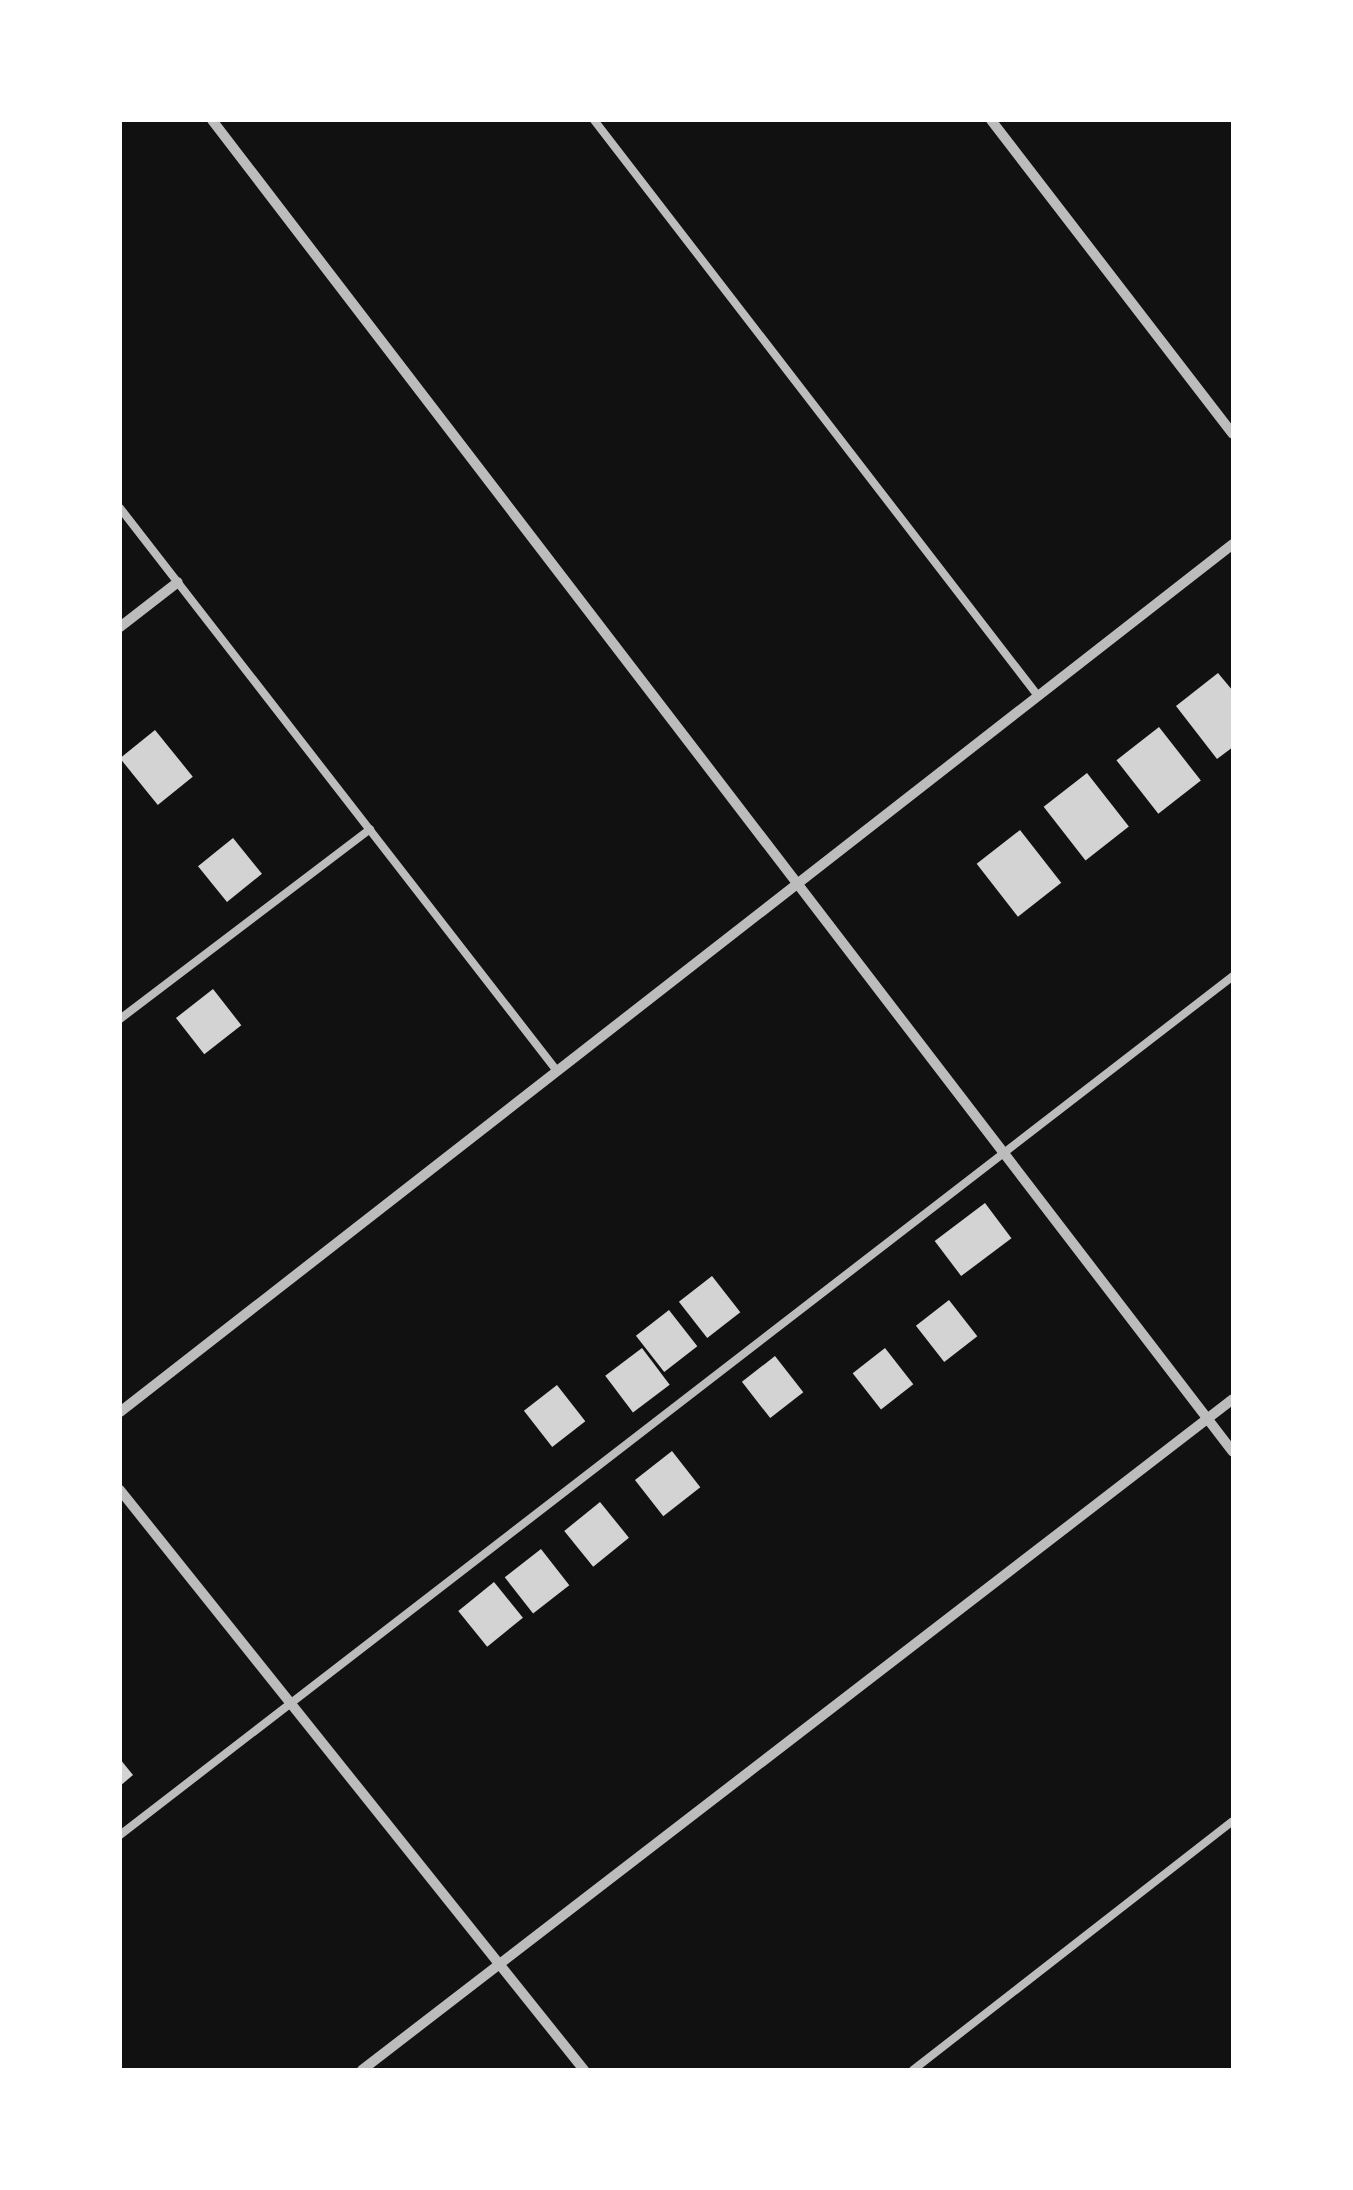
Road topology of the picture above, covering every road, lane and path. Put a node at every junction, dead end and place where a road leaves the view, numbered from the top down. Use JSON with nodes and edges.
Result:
{"nodes":[{"id":1,"x":212,"y":120,"type":"edge"},
{"id":2,"x":594,"y":120,"type":"edge"},
{"id":3,"x":991,"y":120,"type":"edge"},
{"id":4,"x":1233,"y":434,"type":"edge"},
{"id":5,"x":120,"y":508,"type":"edge"},
{"id":6,"x":1233,"y":544,"type":"edge"},
{"id":7,"x":178,"y":582,"type":"junction"},
{"id":8,"x":120,"y":627,"type":"edge"},
{"id":9,"x":1038,"y":696,"type":"junction"},
{"id":10,"x":370,"y":829,"type":"junction"},
{"id":11,"x":799,"y":879,"type":"junction"},
{"id":12,"x":1233,"y":976,"type":"edge"},
{"id":13,"x":120,"y":1019,"type":"edge"},
{"id":14,"x":558,"y":1071,"type":"junction"},
{"id":15,"x":1006,"y":1154,"type":"junction"},
{"id":16,"x":1233,"y":1399,"type":"edge"},
{"id":17,"x":120,"y":1412,"type":"edge"},
{"id":18,"x":1207,"y":1419,"type":"junction"},
{"id":19,"x":1233,"y":1452,"type":"edge"},
{"id":20,"x":120,"y":1490,"type":"edge"},
{"id":21,"x":287,"y":1704,"type":"junction"},
{"id":22,"x":1233,"y":1820,"type":"edge"},
{"id":23,"x":120,"y":1836,"type":"edge"},
{"id":24,"x":499,"y":1964,"type":"junction"},
{"id":25,"x":362,"y":2070,"type":"edge"},
{"id":26,"x":584,"y":2070,"type":"edge"},
{"id":27,"x":913,"y":2070,"type":"edge"}],
"edges":[{"from":1,"to":11,"type":"street"},
{"from":2,"to":9,"type":"lane"},
{"from":3,"to":4,"type":"street"},
{"from":5,"to":7,"type":"lane"},
{"from":6,"to":9,"type":"street"},
{"from":7,"to":8,"type":"street"},
{"from":7,"to":10,"type":"lane"},
{"from":9,"to":11,"type":"street"},
{"from":10,"to":13,"type":"lane"},
{"from":10,"to":14,"type":"lane"},
{"from":11,"to":14,"type":"street"},
{"from":11,"to":15,"type":"street"},
{"from":12,"to":15,"type":"lane"},
{"from":14,"to":17,"type":"street"},
{"from":15,"to":18,"type":"street"},
{"from":15,"to":21,"type":"lane"},
{"from":16,"to":18,"type":"street"},
{"from":18,"to":19,"type":"street"},
{"from":18,"to":24,"type":"street"},
{"from":20,"to":21,"type":"street"},
{"from":21,"to":23,"type":"lane"},
{"from":21,"to":24,"type":"street"},
{"from":22,"to":27,"type":"lane"},
{"from":24,"to":25,"type":"street"},
{"from":24,"to":26,"type":"street"}]}
